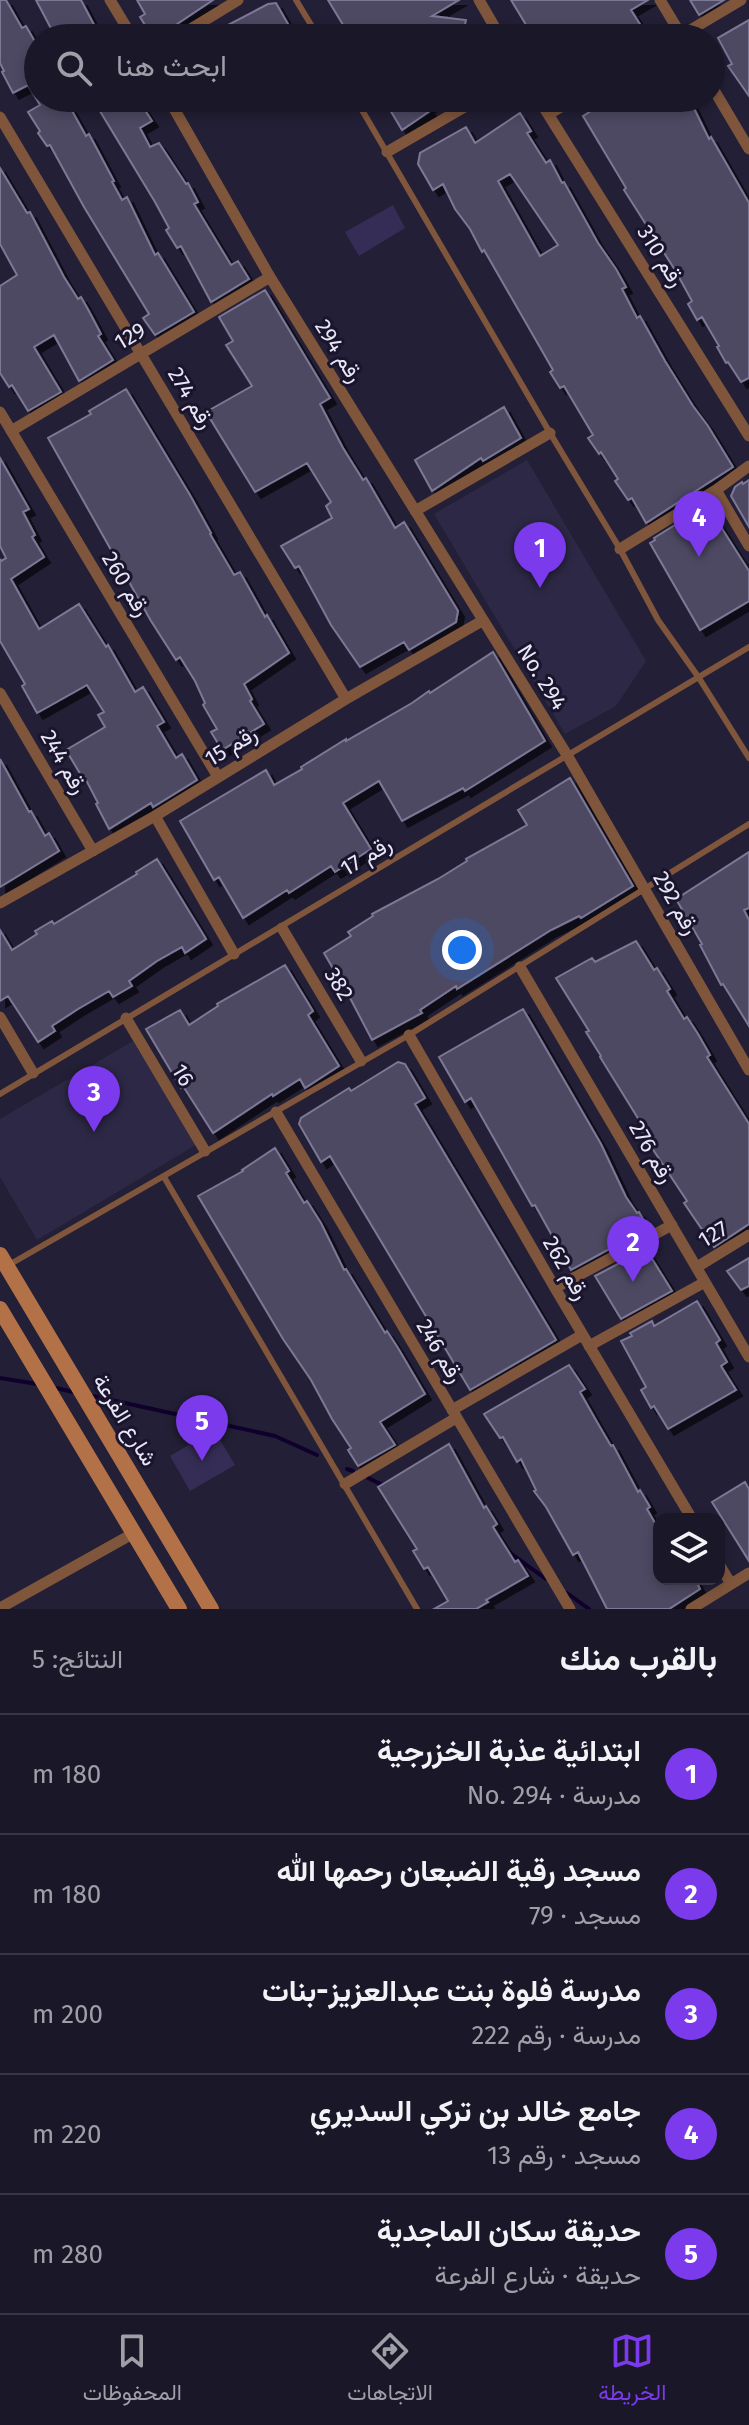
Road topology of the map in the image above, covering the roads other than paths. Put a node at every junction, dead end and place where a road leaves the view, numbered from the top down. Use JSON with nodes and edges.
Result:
{"nodes":[{"id":1,"x":110,"y":0,"type":"edge"},
{"id":2,"x":238,"y":0,"type":"edge"},
{"id":3,"x":296,"y":0,"type":"edge"},
{"id":4,"x":479,"y":0,"type":"edge"},
{"id":5,"x":660,"y":0,"type":"edge"},
{"id":6,"x":741,"y":0,"type":"edge"},
{"id":7,"x":125,"y":24,"type":"edge"},
{"id":8,"x":199,"y":24,"type":"edge"},
{"id":9,"x":311,"y":24,"type":"edge"},
{"id":10,"x":493,"y":24,"type":"edge"},
{"id":11,"x":673,"y":24,"type":"edge"},
{"id":12,"x":701,"y":24,"type":"edge"},
{"id":13,"x":725,"y":109,"type":"edge"},
{"id":14,"x":176,"y":112,"type":"edge"},
{"id":15,"x":363,"y":112,"type":"edge"},
{"id":16,"x":456,"y":112,"type":"edge"},
{"id":17,"x":552,"y":112,"type":"edge"},
{"id":18,"x":549,"y":114,"type":"joint"},
{"id":19,"x":0,"y":117,"type":"edge"},
{"id":20,"x":749,"y":149,"type":"edge"},
{"id":21,"x":387,"y":152,"type":"junction"},
{"id":22,"x":270,"y":277,"type":"junction"},
{"id":23,"x":141,"y":353,"type":"junction"},
{"id":24,"x":0,"y":412,"type":"edge"},
{"id":25,"x":11,"y":431,"type":"junction"},
{"id":26,"x":550,"y":433,"type":"junction"},
{"id":27,"x":749,"y":436,"type":"edge"},
{"id":28,"x":749,"y":466,"type":"edge"},
{"id":29,"x":716,"y":490,"type":"junction"},
{"id":30,"x":415,"y":511,"type":"junction"},
{"id":31,"x":749,"y":546,"type":"edge"},
{"id":32,"x":620,"y":549,"type":"junction"},
{"id":33,"x":482,"y":621,"type":"junction"},
{"id":34,"x":749,"y":647,"type":"edge"},
{"id":35,"x":699,"y":678,"type":"junction"},
{"id":36,"x":0,"y":693,"type":"edge"},
{"id":37,"x":346,"y":699,"type":"junction"},
{"id":38,"x":567,"y":755,"type":"junction"},
{"id":39,"x":749,"y":758,"type":"edge"},
{"id":40,"x":218,"y":777,"type":"junction"},
{"id":41,"x":155,"y":816,"type":"junction"},
{"id":42,"x":749,"y":824,"type":"edge"},
{"id":43,"x":93,"y":851,"type":"junction"},
{"id":44,"x":645,"y":889,"type":"junction"},
{"id":45,"x":0,"y":903,"type":"edge"},
{"id":46,"x":282,"y":928,"type":"junction"},
{"id":47,"x":234,"y":954,"type":"junction"},
{"id":48,"x":520,"y":967,"type":"junction"},
{"id":49,"x":0,"y":1017,"type":"edge"},
{"id":50,"x":126,"y":1018,"type":"junction"},
{"id":51,"x":409,"y":1035,"type":"junction"},
{"id":52,"x":361,"y":1061,"type":"junction"},
{"id":53,"x":749,"y":1070,"type":"edge"},
{"id":54,"x":33,"y":1073,"type":"junction"},
{"id":55,"x":0,"y":1094,"type":"edge"},
{"id":56,"x":276,"y":1112,"type":"junction"},
{"id":57,"x":205,"y":1151,"type":"junction"},
{"id":58,"x":164,"y":1177,"type":"junction"},
{"id":59,"x":672,"y":1225,"type":"junction"},
{"id":60,"x":749,"y":1235,"type":"edge"},
{"id":61,"x":3,"y":1260,"type":"edge"},
{"id":62,"x":697,"y":1267,"type":"junction"},
{"id":63,"x":705,"y":1282,"type":"junction"},
{"id":64,"x":555,"y":1288,"type":"junction"},
{"id":65,"x":0,"y":1309,"type":"edge"},
{"id":66,"x":582,"y":1335,"type":"junction"},
{"id":67,"x":589,"y":1346,"type":"junction"},
{"id":68,"x":749,"y":1357,"type":"edge"},
{"id":69,"x":454,"y":1414,"type":"junction"},
{"id":70,"x":345,"y":1484,"type":"junction"},
{"id":71,"x":688,"y":1513,"type":"edge"},
{"id":72,"x":134,"y":1533,"type":"junction"},
{"id":73,"x":749,"y":1573,"type":"edge"},
{"id":74,"x":725,"y":1574,"type":"edge"},
{"id":75,"x":731,"y":1584,"type":"junction"},
{"id":76,"x":0,"y":1608,"type":"edge"},
{"id":77,"x":179,"y":1609,"type":"edge"},
{"id":78,"x":211,"y":1609,"type":"edge"},
{"id":79,"x":417,"y":1609,"type":"edge"},
{"id":80,"x":570,"y":1609,"type":"edge"},
{"id":81,"x":691,"y":1609,"type":"edge"}],
"edges":[{"from":1,"to":7,"type":"street"},
{"from":2,"to":8,"type":"street"},
{"from":3,"to":9,"type":"lane"},
{"from":4,"to":10,"type":"street"},
{"from":5,"to":11,"type":"street"},
{"from":6,"to":12,"type":"street"},
{"from":13,"to":20,"type":"street"},
{"from":14,"to":22,"type":"street","name":"رقم 294"},
{"from":15,"to":21,"type":"lane"},
{"from":16,"to":21,"type":"street"},
{"from":17,"to":18,"type":"street"},
{"from":18,"to":27,"type":"street","name":"رقم 310"},
{"from":19,"to":23,"type":"street","name":"رقم 274"},
{"from":21,"to":26,"type":"lane"},
{"from":22,"to":23,"type":"street","name":"129"},
{"from":22,"to":30,"type":"street","name":"رقم 294"},
{"from":23,"to":25,"type":"street","name":"129"},
{"from":23,"to":37,"type":"street","name":"رقم 274"},
{"from":24,"to":25,"type":"street","name":"رقم 260"},
{"from":25,"to":40,"type":"street","name":"رقم 260"},
{"from":26,"to":30,"type":"street"},
{"from":26,"to":32,"type":"lane"},
{"from":28,"to":29,"type":"street"},
{"from":29,"to":31,"type":"street"},
{"from":29,"to":32,"type":"street"},
{"from":30,"to":33,"type":"street","name":"رقم 294"},
{"from":32,"to":35,"type":"lane"},
{"from":33,"to":37,"type":"street","name":"رقم 15"},
{"from":33,"to":38,"type":"street","name":"No. 294"},
{"from":34,"to":35,"type":"lane","name":"رقم 17"},
{"from":35,"to":38,"type":"lane","name":"رقم 17"},
{"from":35,"to":39,"type":"lane"},
{"from":36,"to":43,"type":"street","name":"رقم 244"},
{"from":37,"to":40,"type":"street","name":"رقم 15"},
{"from":38,"to":44,"type":"street","name":"رقم 292"},
{"from":38,"to":46,"type":"lane","name":"رقم 17"},
{"from":40,"to":41,"type":"street","name":"رقم 15"},
{"from":41,"to":43,"type":"street","name":"رقم 15"},
{"from":41,"to":47,"type":"street"},
{"from":42,"to":44,"type":"lane"},
{"from":43,"to":45,"type":"street","name":"رقم 15"},
{"from":44,"to":48,"type":"lane"},
{"from":44,"to":53,"type":"street","name":"رقم 292"},
{"from":46,"to":47,"type":"lane","name":"رقم 17"},
{"from":46,"to":52,"type":"street","name":"382"},
{"from":47,"to":50,"type":"lane","name":"رقم 17"},
{"from":48,"to":51,"type":"lane"},
{"from":48,"to":59,"type":"street","name":"رقم 276"},
{"from":49,"to":54,"type":"street"},
{"from":50,"to":54,"type":"lane","name":"رقم 17"},
{"from":50,"to":57,"type":"street","name":"16"},
{"from":51,"to":52,"type":"lane"},
{"from":51,"to":64,"type":"street","name":"رقم 262"},
{"from":52,"to":56,"type":"lane"},
{"from":54,"to":55,"type":"lane","name":"رقم 17"},
{"from":56,"to":57,"type":"lane"},
{"from":56,"to":69,"type":"street","name":"رقم 246"},
{"from":57,"to":58,"type":"lane"},
{"from":58,"to":61,"type":"lane"},
{"from":58,"to":70,"type":"lane"},
{"from":59,"to":62,"type":"street","name":"رقم 276"},
{"from":59,"to":64,"type":"street"},
{"from":60,"to":62,"type":"street","name":"127"},
{"from":61,"to":78,"type":"street","name":"شارع الفرعة"},
{"from":62,"to":63,"type":"street","name":"رقم 276"},
{"from":63,"to":67,"type":"street"},
{"from":63,"to":68,"type":"street","name":"رقم 276"},
{"from":64,"to":66,"type":"street","name":"رقم 262"},
{"from":65,"to":72,"type":"street"},
{"from":66,"to":67,"type":"street","name":"رقم 262"},
{"from":66,"to":69,"type":"street"},
{"from":67,"to":71,"type":"street","name":"رقم 262"},
{"from":69,"to":70,"type":"street"},
{"from":69,"to":80,"type":"street","name":"رقم 246"},
{"from":70,"to":79,"type":"lane"},
{"from":72,"to":76,"type":"street"},
{"from":72,"to":77,"type":"street"},
{"from":73,"to":75,"type":"street"},
{"from":74,"to":75,"type":"street"},
{"from":75,"to":81,"type":"street"}]}
